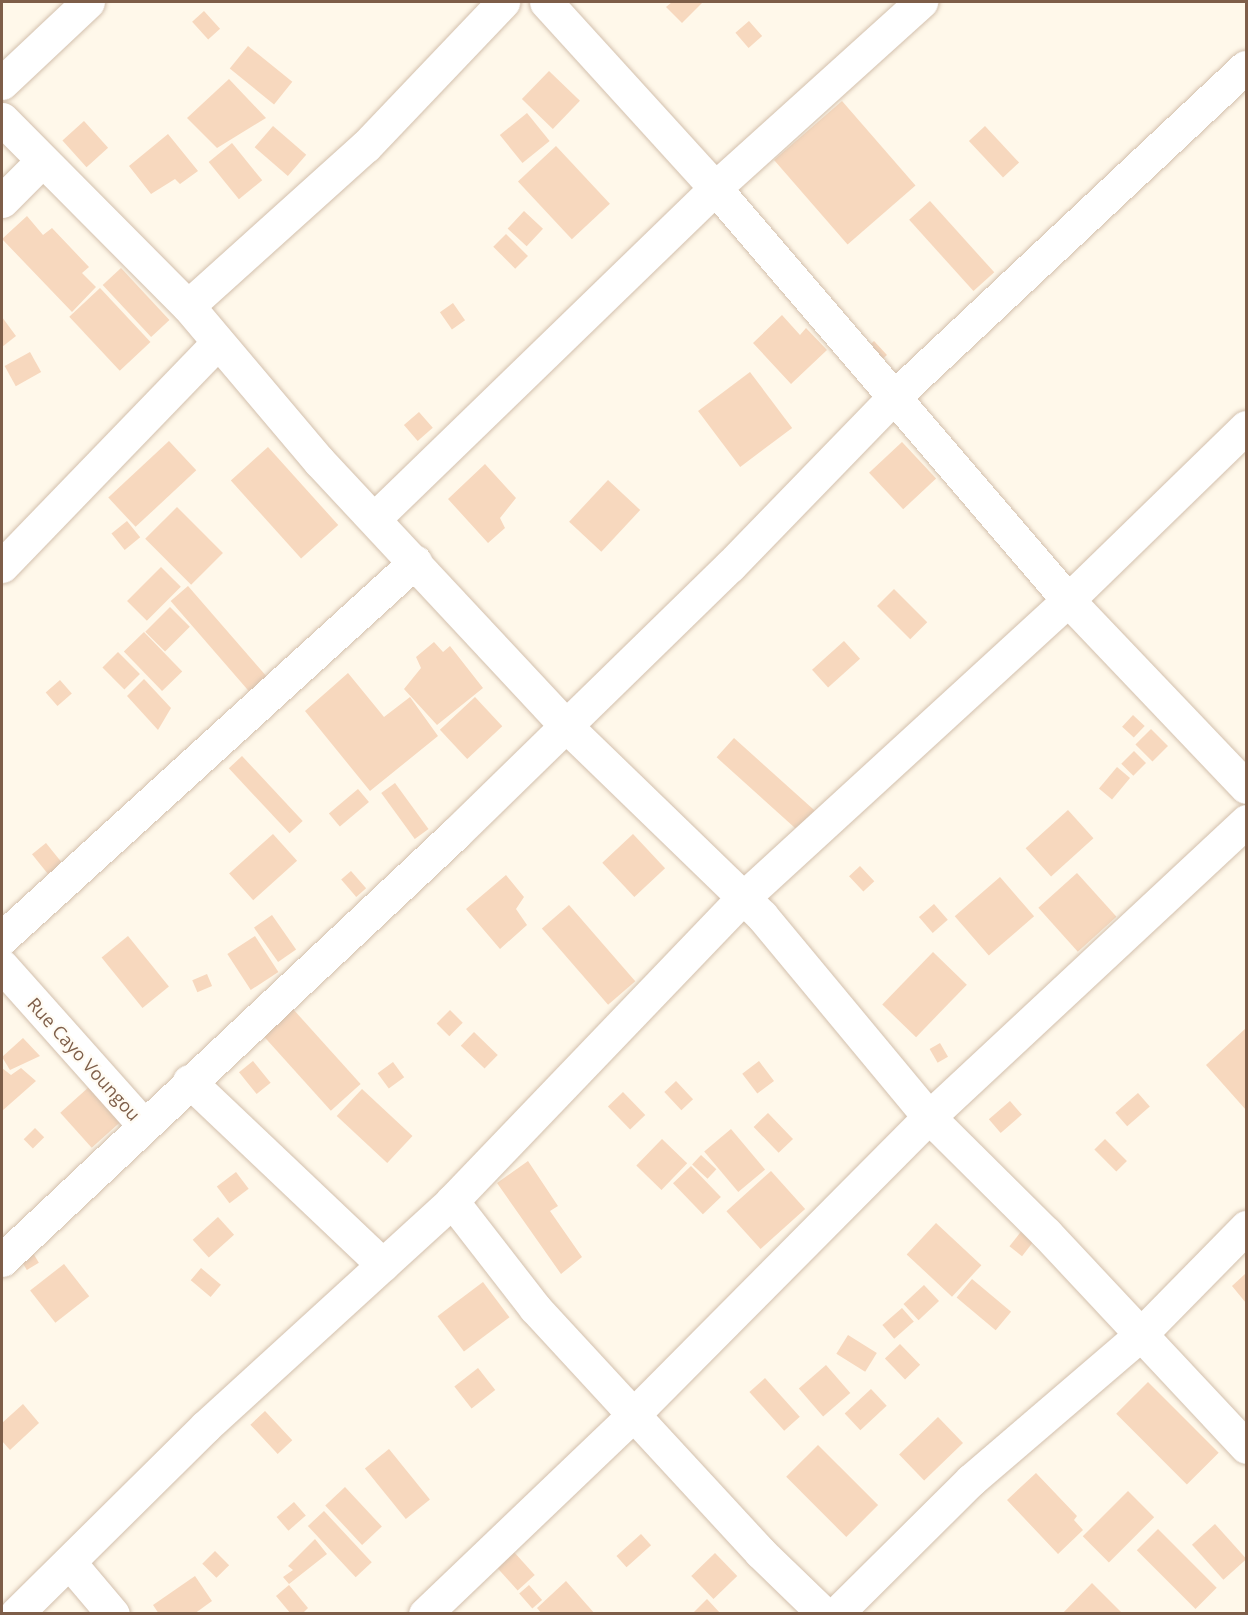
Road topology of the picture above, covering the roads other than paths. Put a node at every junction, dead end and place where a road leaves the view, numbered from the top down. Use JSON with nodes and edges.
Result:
{"nodes":[{"id":1,"x":88,"y":2,"type":"edge"},
{"id":2,"x":503,"y":2,"type":"edge"},
{"id":3,"x":546,"y":2,"type":"edge"},
{"id":4,"x":921,"y":2,"type":"edge"},
{"id":5,"x":1246,"y":67,"type":"edge"},
{"id":6,"x":2,"y":83,"type":"edge"},
{"id":7,"x":2,"y":119,"type":"edge"},
{"id":8,"x":42,"y":161,"type":"junction"},
{"id":9,"x":716,"y":188,"type":"junction"},
{"id":10,"x":2,"y":201,"type":"edge"},
{"id":11,"x":188,"y":306,"type":"junction"},
{"id":12,"x":217,"y":343,"type":"junction"},
{"id":13,"x":894,"y":397,"type":"junction"},
{"id":14,"x":1246,"y":427,"type":"edge"},
{"id":15,"x":375,"y":518,"type":"junction"},
{"id":16,"x":415,"y":562,"type":"junction"},
{"id":17,"x":2,"y":566,"type":"edge"},
{"id":18,"x":1068,"y":600,"type":"junction"},
{"id":19,"x":565,"y":725,"type":"junction"},
{"id":20,"x":1246,"y":787,"type":"edge"},
{"id":21,"x":1246,"y":821,"type":"edge"},
{"id":22,"x":742,"y":898,"type":"junction"},
{"id":23,"x":2,"y":938,"type":"edge"},
{"id":24,"x":2,"y":966,"type":"edge"},
{"id":25,"x":189,"y":1081,"type":"junction"},
{"id":26,"x":929,"y":1118,"type":"junction"},
{"id":27,"x":143,"y":1124,"type":"junction"},
{"id":28,"x":452,"y":1201,"type":"junction"},
{"id":29,"x":1246,"y":1227,"type":"edge"},
{"id":30,"x":2,"y":1260,"type":"edge"},
{"id":31,"x":383,"y":1265,"type":"junction"},
{"id":32,"x":1139,"y":1336,"type":"junction"},
{"id":33,"x":634,"y":1414,"type":"junction"},
{"id":34,"x":1246,"y":1447,"type":"edge"},
{"id":35,"x":69,"y":1562,"type":"junction"},
{"id":36,"x":16,"y":1614,"type":"edge"},
{"id":37,"x":113,"y":1614,"type":"edge"},
{"id":38,"x":425,"y":1614,"type":"edge"},
{"id":39,"x":824,"y":1614,"type":"edge"},
{"id":40,"x":836,"y":1614,"type":"edge"}],
"edges":[{"from":1,"to":6,"type":"street"},
{"from":2,"to":11,"type":"street"},
{"from":3,"to":9,"type":"street"},
{"from":4,"to":9,"type":"street"},
{"from":5,"to":13,"type":"street"},
{"from":7,"to":8,"type":"street"},
{"from":8,"to":10,"type":"street"},
{"from":8,"to":11,"type":"street"},
{"from":9,"to":13,"type":"street"},
{"from":9,"to":15,"type":"street"},
{"from":11,"to":12,"type":"street"},
{"from":12,"to":15,"type":"street"},
{"from":12,"to":17,"type":"street"},
{"from":13,"to":18,"type":"street"},
{"from":13,"to":19,"type":"street"},
{"from":14,"to":18,"type":"street"},
{"from":15,"to":16,"type":"street"},
{"from":16,"to":19,"type":"street"},
{"from":16,"to":23,"type":"street"},
{"from":18,"to":20,"type":"street"},
{"from":18,"to":22,"type":"street"},
{"from":19,"to":22,"type":"street"},
{"from":19,"to":25,"type":"street"},
{"from":21,"to":26,"type":"street"},
{"from":22,"to":26,"type":"street"},
{"from":22,"to":28,"type":"street"},
{"from":24,"to":27,"type":"street","name":"Rue Cayo Voungou"},
{"from":25,"to":27,"type":"street"},
{"from":25,"to":31,"type":"street"},
{"from":26,"to":32,"type":"street"},
{"from":26,"to":33,"type":"street"},
{"from":27,"to":30,"type":"street"},
{"from":28,"to":31,"type":"street"},
{"from":28,"to":33,"type":"street"},
{"from":29,"to":32,"type":"street"},
{"from":31,"to":35,"type":"street"},
{"from":32,"to":34,"type":"street"},
{"from":32,"to":40,"type":"street"},
{"from":33,"to":38,"type":"street"},
{"from":33,"to":39,"type":"street"},
{"from":35,"to":36,"type":"street"},
{"from":35,"to":37,"type":"street"}]}
